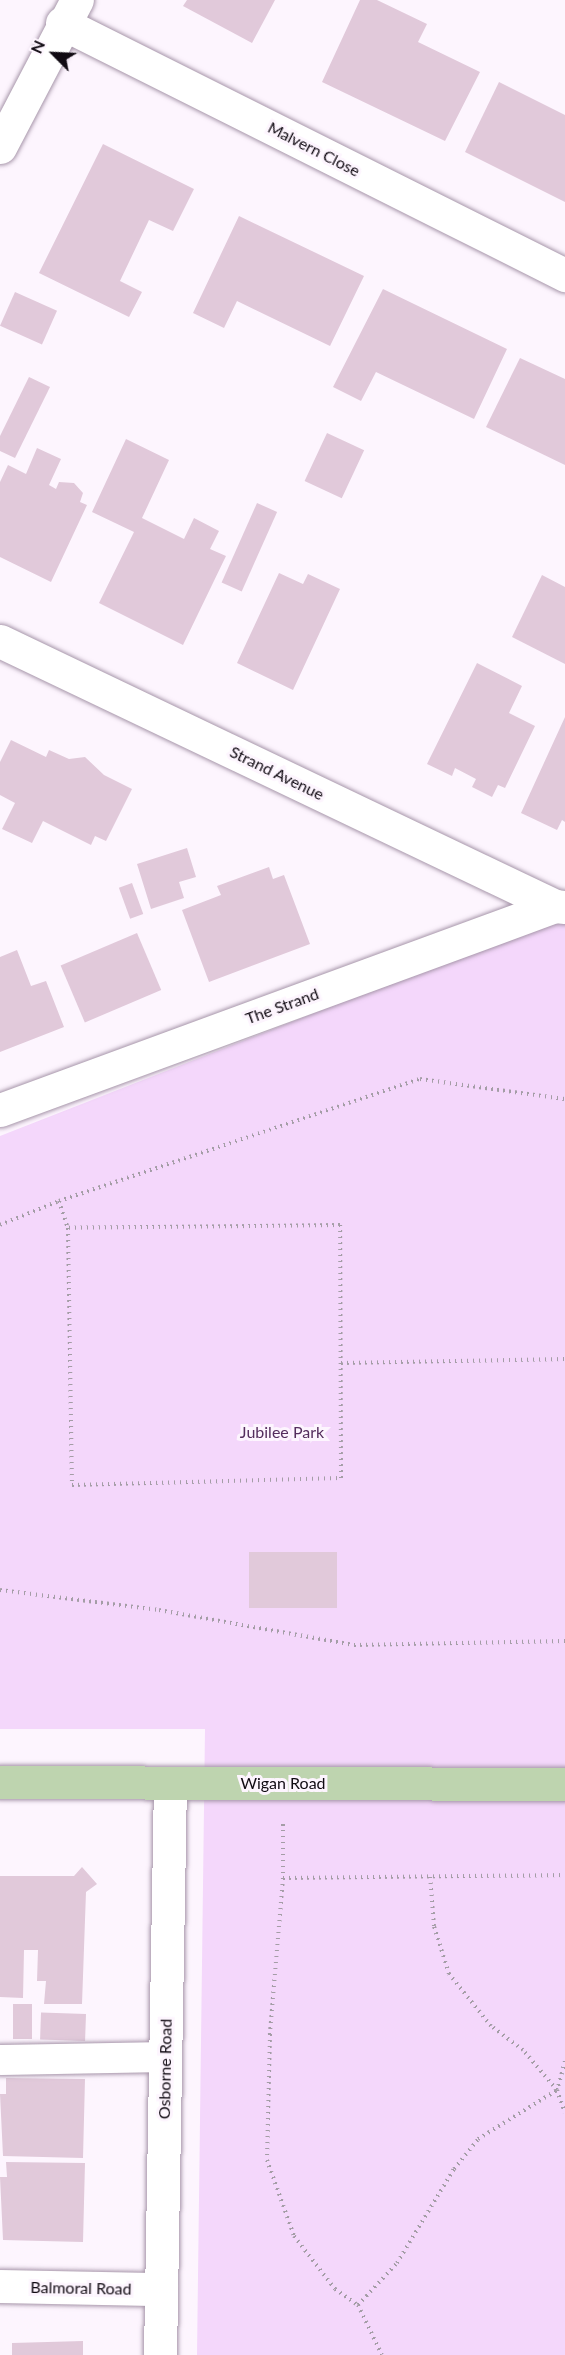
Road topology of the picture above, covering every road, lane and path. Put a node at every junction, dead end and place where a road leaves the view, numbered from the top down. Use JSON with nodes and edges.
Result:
{"nodes":[{"id":1,"x":70,"y":12,"type":"edge"},
{"id":2,"x":0,"y":147,"type":"edge"},
{"id":3,"x":565,"y":275,"type":"edge"},
{"id":4,"x":0,"y":641,"type":"edge"},
{"id":5,"x":560,"y":906,"type":"edge"},
{"id":6,"x":565,"y":1099,"type":"edge"},
{"id":7,"x":0,"y":1110,"type":"edge"},
{"id":8,"x":59,"y":1201,"type":"junction"},
{"id":9,"x":0,"y":1225,"type":"edge"},
{"id":10,"x":68,"y":1228,"type":"junction"},
{"id":11,"x":565,"y":1359,"type":"edge"},
{"id":12,"x":340,"y":1363,"type":"junction"},
{"id":13,"x":0,"y":1590,"type":"edge"},
{"id":14,"x":565,"y":1641,"type":"edge"},
{"id":15,"x":0,"y":1782,"type":"edge"},
{"id":16,"x":170,"y":1783,"type":"junction"},
{"id":17,"x":282,"y":1783,"type":"junction"},
{"id":18,"x":565,"y":1784,"type":"edge"},
{"id":19,"x":565,"y":1875,"type":"edge"},
{"id":20,"x":430,"y":1876,"type":"junction"},
{"id":21,"x":283,"y":1878,"type":"junction"},
{"id":22,"x":165,"y":2057,"type":"junction"},
{"id":23,"x":0,"y":2060,"type":"edge"},
{"id":24,"x":565,"y":2061,"type":"edge"},
{"id":25,"x":557,"y":2091,"type":"junction"},
{"id":26,"x":565,"y":2113,"type":"edge"},
{"id":27,"x":0,"y":2286,"type":"edge"},
{"id":28,"x":161,"y":2289,"type":"junction"},
{"id":29,"x":358,"y":2305,"type":"junction"},
{"id":30,"x":160,"y":2355,"type":"edge"},
{"id":31,"x":382,"y":2355,"type":"edge"}],
"edges":[{"from":1,"to":2,"type":"street"},
{"from":1,"to":3,"type":"street","name":"Malvern Close"},
{"from":4,"to":5,"type":"street","name":"Strand Avenue"},
{"from":5,"to":7,"type":"street","name":"The Strand"},
{"from":6,"to":8,"type":"path"},
{"from":8,"to":9,"type":"path"},
{"from":8,"to":10,"type":"path"},
{"from":10,"to":12,"type":"path"},
{"from":10,"to":12,"type":"path"},
{"from":11,"to":12,"type":"path"},
{"from":13,"to":14,"type":"path"},
{"from":15,"to":16,"type":"main road","name":"Wigan Road"},
{"from":16,"to":17,"type":"main road","name":"Wigan Road"},
{"from":16,"to":22,"type":"street","name":"Osborne Road"},
{"from":17,"to":18,"type":"main road","name":"Wigan Road"},
{"from":17,"to":21,"type":"path"},
{"from":19,"to":20,"type":"path"},
{"from":20,"to":21,"type":"path"},
{"from":20,"to":25,"type":"path"},
{"from":21,"to":29,"type":"path"},
{"from":22,"to":23,"type":"lane"},
{"from":22,"to":28,"type":"street","name":"Osborne Road"},
{"from":24,"to":25,"type":"path"},
{"from":25,"to":26,"type":"path"},
{"from":25,"to":29,"type":"path"},
{"from":27,"to":28,"type":"street","name":"Balmoral Road"},
{"from":28,"to":30,"type":"street","name":"Osborne Road"},
{"from":29,"to":31,"type":"path"}]}
